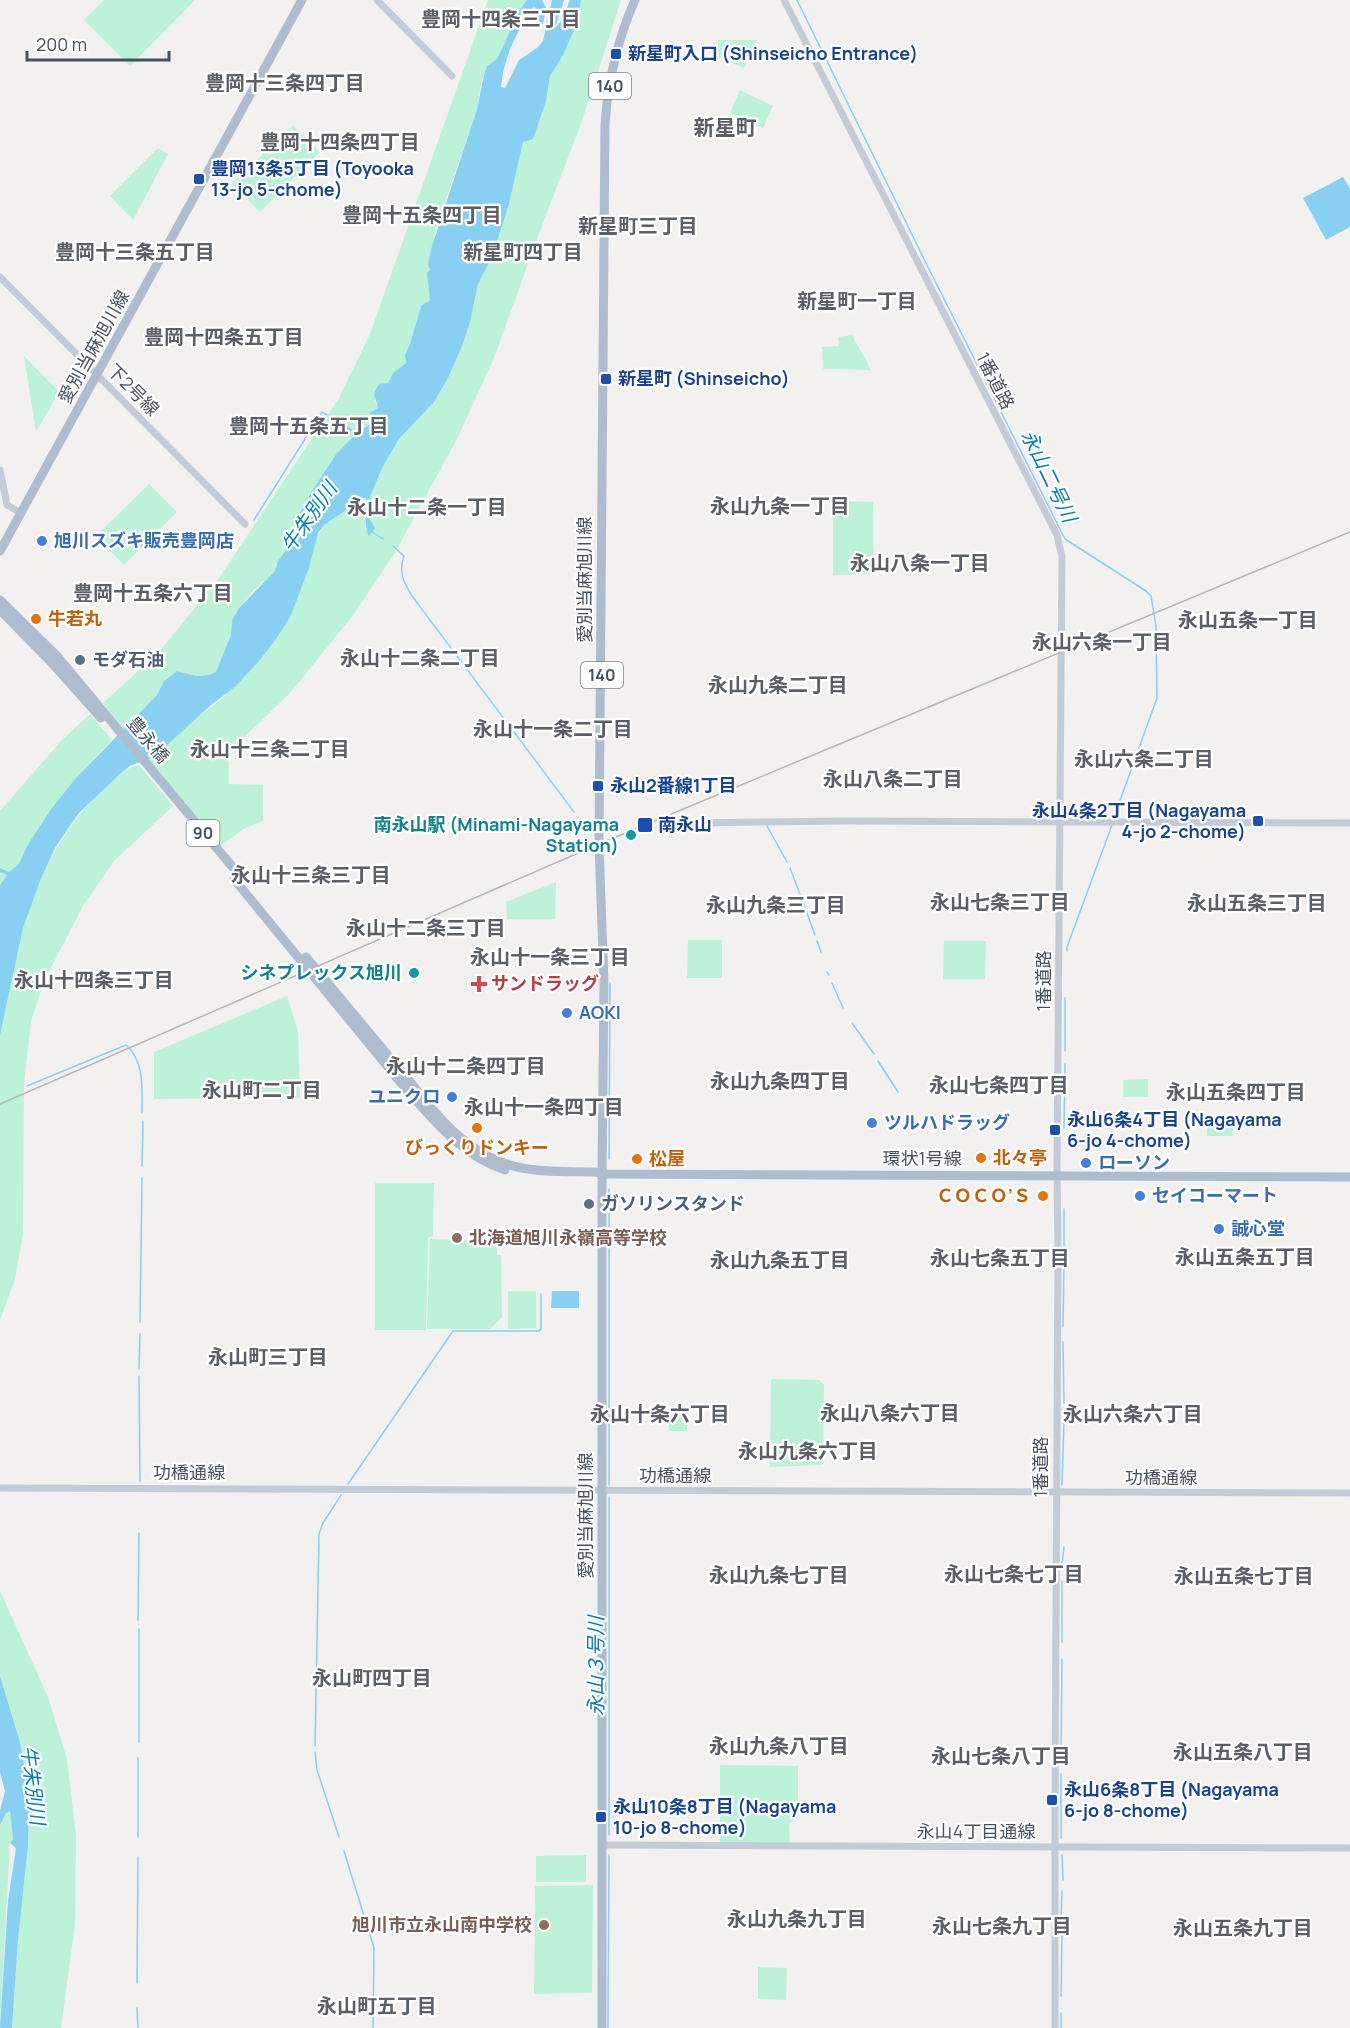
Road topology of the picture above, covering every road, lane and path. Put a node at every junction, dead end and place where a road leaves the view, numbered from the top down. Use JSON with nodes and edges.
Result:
{"nodes":[{"id":1,"x":302,"y":0,"type":"edge"},
{"id":2,"x":376,"y":0,"type":"edge"},
{"id":3,"x":635,"y":0,"type":"edge"},
{"id":4,"x":784,"y":0,"type":"edge"},
{"id":5,"x":452,"y":76,"type":"dead end"},
{"id":6,"x":0,"y":277,"type":"edge"},
{"id":7,"x":97,"y":375,"type":"junction"},
{"id":8,"x":0,"y":470,"type":"edge"},
{"id":9,"x":21,"y":513,"type":"junction"},
{"id":10,"x":245,"y":524,"type":"dead end"},
{"id":11,"x":0,"y":551,"type":"edge"},
{"id":12,"x":0,"y":600,"type":"edge"},
{"id":13,"x":0,"y":610,"type":"edge"},
{"id":14,"x":79,"y":687,"type":"junction"},
{"id":15,"x":683,"y":820,"type":"dead end"},
{"id":16,"x":1061,"y":822,"type":"junction"},
{"id":17,"x":1350,"y":823,"type":"edge"},
{"id":18,"x":408,"y":1085,"type":"joint"},
{"id":19,"x":602,"y":1174,"type":"junction"},
{"id":20,"x":1057,"y":1176,"type":"junction"},
{"id":21,"x":1350,"y":1178,"type":"edge"},
{"id":22,"x":0,"y":1488,"type":"edge"},
{"id":23,"x":603,"y":1491,"type":"junction"},
{"id":24,"x":1057,"y":1492,"type":"junction"},
{"id":25,"x":1350,"y":1493,"type":"edge"},
{"id":26,"x":602,"y":1845,"type":"junction"},
{"id":27,"x":1055,"y":1847,"type":"junction"},
{"id":28,"x":1350,"y":1848,"type":"edge"},
{"id":29,"x":602,"y":2028,"type":"edge"},
{"id":30,"x":1055,"y":2028,"type":"edge"}],
"edges":[{"from":1,"to":7,"type":"main road","name":"愛別当麻旭川線"},
{"from":2,"to":5,"type":"street"},
{"from":3,"to":19,"type":"main road","name":"愛別当麻旭川線","number":"140"},
{"from":4,"to":16,"type":"street","name":"1番道路"},
{"from":6,"to":7,"type":"street","name":"下2号線"},
{"from":7,"to":9,"type":"main road","name":"愛別当麻旭川線"},
{"from":7,"to":10,"type":"street","name":"下2号線"},
{"from":8,"to":9,"type":"street"},
{"from":9,"to":11,"type":"main road","name":"愛別当麻旭川線"},
{"from":12,"to":14,"type":"main road","number":"90"},
{"from":13,"to":14,"type":"main road","number":"90"},
{"from":14,"to":18,"type":"main road","name":"豊永橋","number":"90","bridge":true},
{"from":15,"to":16,"type":"street"},
{"from":16,"to":17,"type":"street"},
{"from":16,"to":20,"type":"street","name":"1番道路"},
{"from":18,"to":19,"type":"main road","name":"環状1号線","number":"90"},
{"from":19,"to":20,"type":"main road","name":"環状1号線","number":"90"},
{"from":19,"to":23,"type":"main road","name":"愛別当麻旭川線","number":"140"},
{"from":20,"to":21,"type":"main road","name":"環状1号線","number":"90"},
{"from":20,"to":24,"type":"street","name":"1番道路"},
{"from":22,"to":23,"type":"street","name":"功橋通線"},
{"from":23,"to":24,"type":"street","name":"功橋通線"},
{"from":23,"to":26,"type":"main road","name":"愛別当麻旭川線","number":"140"},
{"from":24,"to":25,"type":"street","name":"功橋通線"},
{"from":24,"to":27,"type":"street","name":"1番道路"},
{"from":26,"to":27,"type":"street","name":"永山4丁目通線"},
{"from":26,"to":29,"type":"main road","name":"愛別当麻旭川線","number":"140"},
{"from":27,"to":28,"type":"street","name":"永山4丁目通線"},
{"from":27,"to":30,"type":"street","name":"1番道路"}]}
